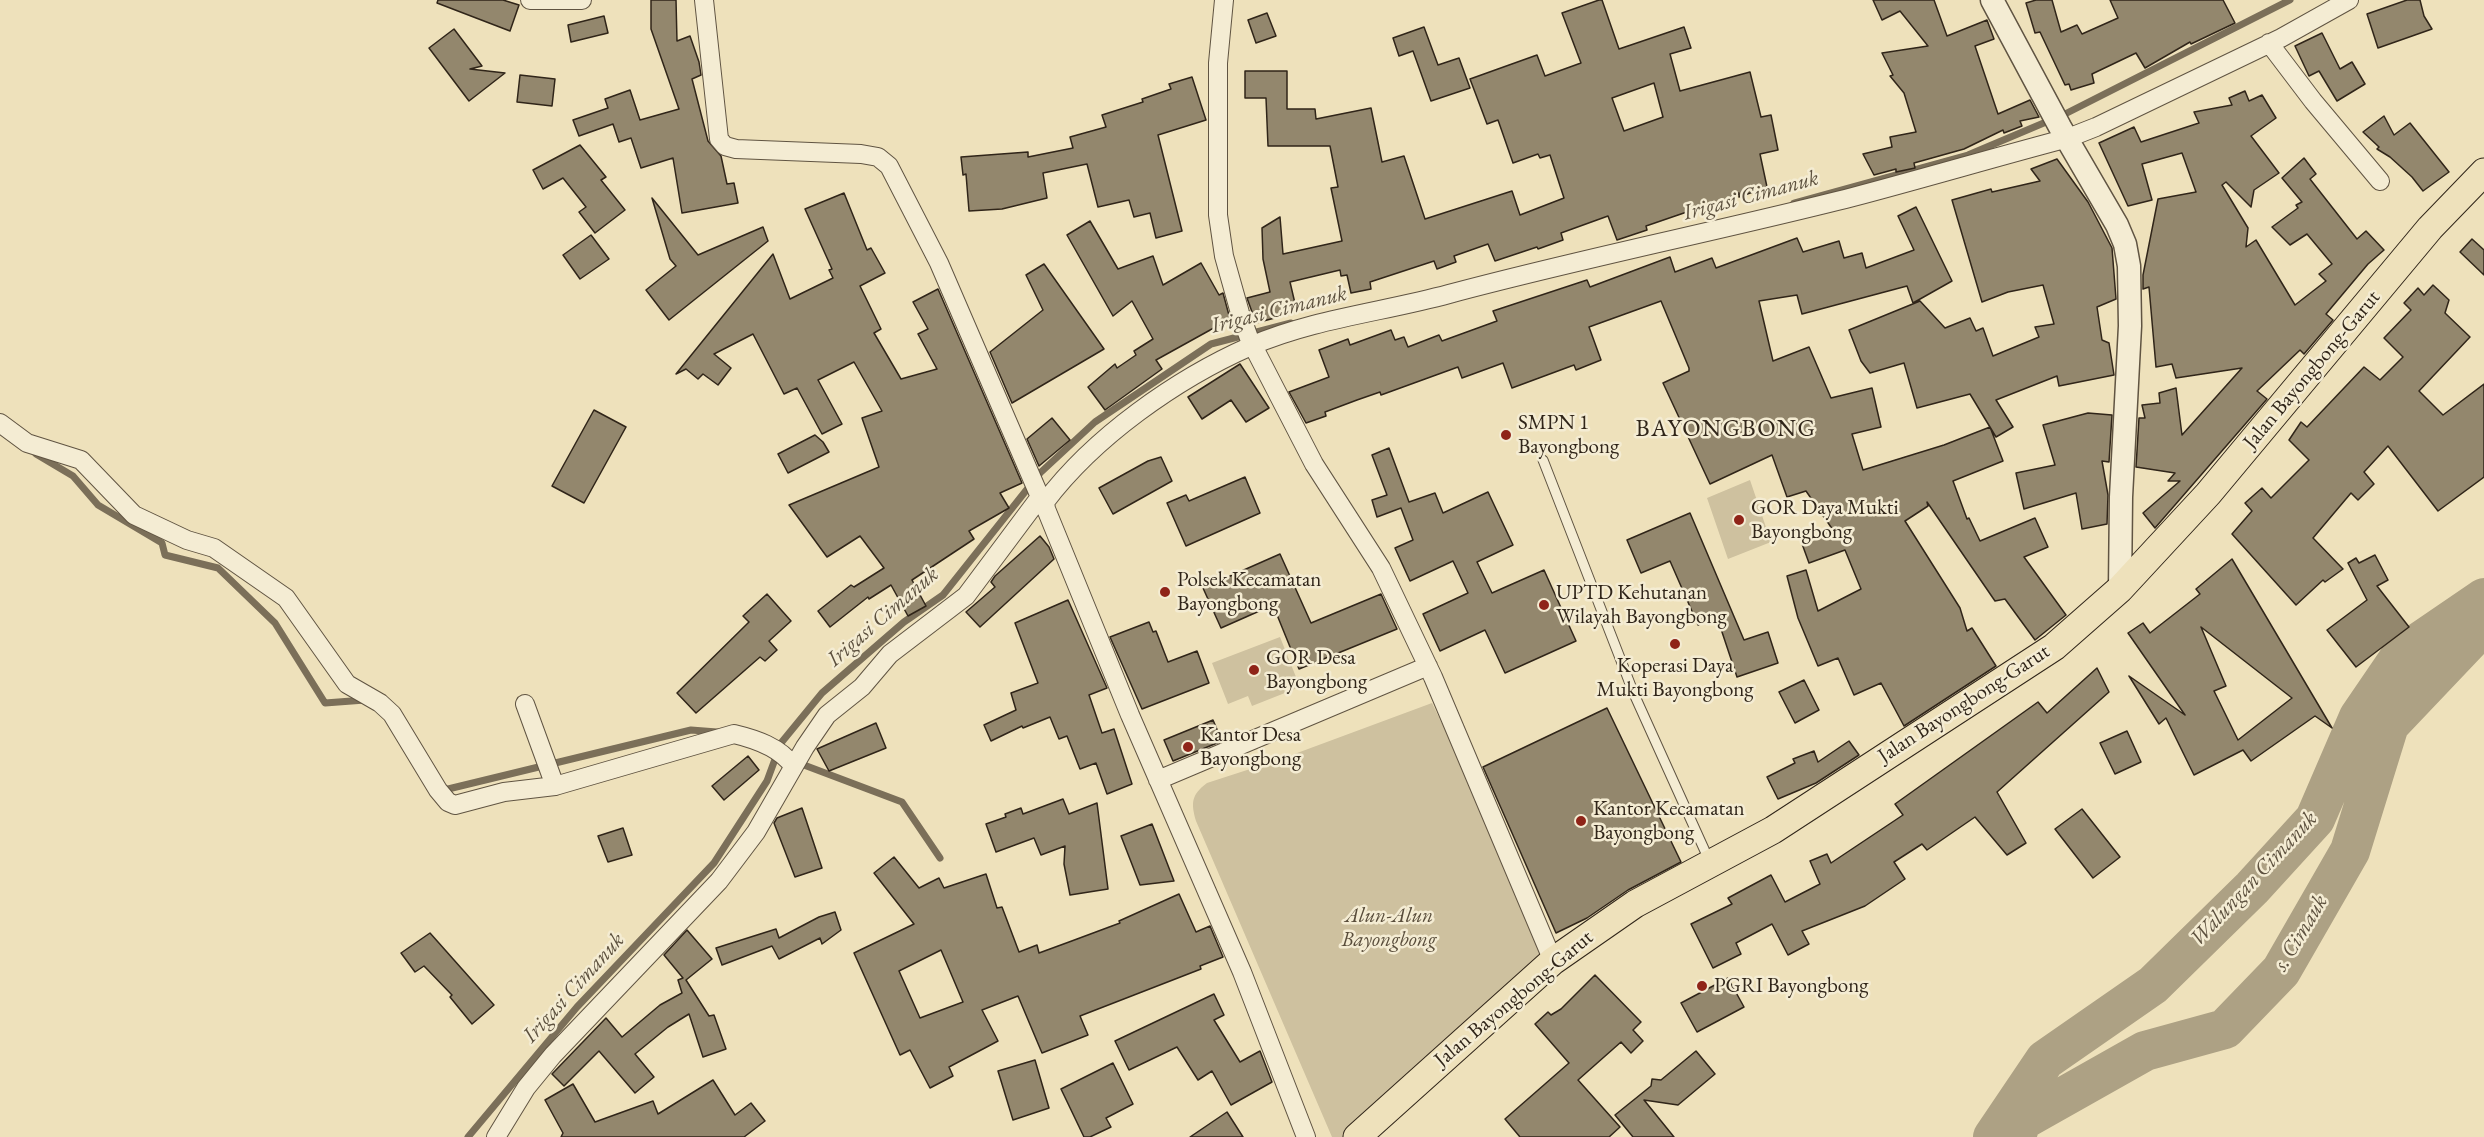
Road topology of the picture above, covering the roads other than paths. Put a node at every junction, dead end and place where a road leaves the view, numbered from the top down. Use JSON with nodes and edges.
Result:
{"nodes":[{"id":1,"x":530,"y":0,"type":"edge"},
{"id":2,"x":582,"y":0,"type":"edge"},
{"id":3,"x":704,"y":0,"type":"edge"},
{"id":4,"x":1224,"y":0,"type":"edge"},
{"id":5,"x":1992,"y":0,"type":"edge"},
{"id":6,"x":2349,"y":0,"type":"edge"},
{"id":7,"x":2269,"y":43,"type":"junction"},
{"id":8,"x":2064,"y":132,"type":"junction"},
{"id":9,"x":2484,"y":172,"type":"edge"},
{"id":10,"x":2380,"y":181,"type":"dead end"},
{"id":11,"x":1251,"y":341,"type":"junction"},
{"id":12,"x":0,"y":423,"type":"edge"},
{"id":13,"x":1543,"y":460,"type":"dead end"},
{"id":14,"x":1041,"y":496,"type":"junction"},
{"id":15,"x":2120,"y":589,"type":"junction"},
{"id":16,"x":1428,"y":666,"type":"junction"},
{"id":17,"x":525,"y":704,"type":"dead end"},
{"id":18,"x":793,"y":763,"type":"junction"},
{"id":19,"x":1158,"y":780,"type":"junction"},
{"id":20,"x":555,"y":786,"type":"junction"},
{"id":21,"x":1710,"y":862,"type":"junction"},
{"id":22,"x":1553,"y":961,"type":"junction"},
{"id":23,"x":496,"y":1137,"type":"edge"},
{"id":24,"x":1306,"y":1137,"type":"edge"},
{"id":25,"x":1357,"y":1137,"type":"edge"}],
"edges":[{"from":1,"to":2,"type":"street"},
{"from":3,"to":14,"type":"street"},
{"from":4,"to":11,"type":"street"},
{"from":5,"to":8,"type":"street"},
{"from":6,"to":7,"type":"street"},
{"from":7,"to":8,"type":"street"},
{"from":7,"to":10,"type":"street"},
{"from":8,"to":11,"type":"street"},
{"from":8,"to":15,"type":"street"},
{"from":9,"to":15,"type":"main road","name":"Jalan Bayongbong-Garut"},
{"from":11,"to":14,"type":"street"},
{"from":11,"to":16,"type":"street"},
{"from":12,"to":20,"type":"street"},
{"from":13,"to":21,"type":"lane"},
{"from":14,"to":18,"type":"street"},
{"from":14,"to":19,"type":"street"},
{"from":15,"to":21,"type":"main road","name":"Jalan Bayongbong-Garut"},
{"from":16,"to":19,"type":"street"},
{"from":16,"to":22,"type":"street"},
{"from":17,"to":20,"type":"street"},
{"from":18,"to":20,"type":"street"},
{"from":18,"to":23,"type":"street"},
{"from":19,"to":24,"type":"street"},
{"from":21,"to":22,"type":"main road","name":"Jalan Bayongbong-Garut"},
{"from":22,"to":25,"type":"main road","name":"Jalan Bayongbong-Garut"}]}
